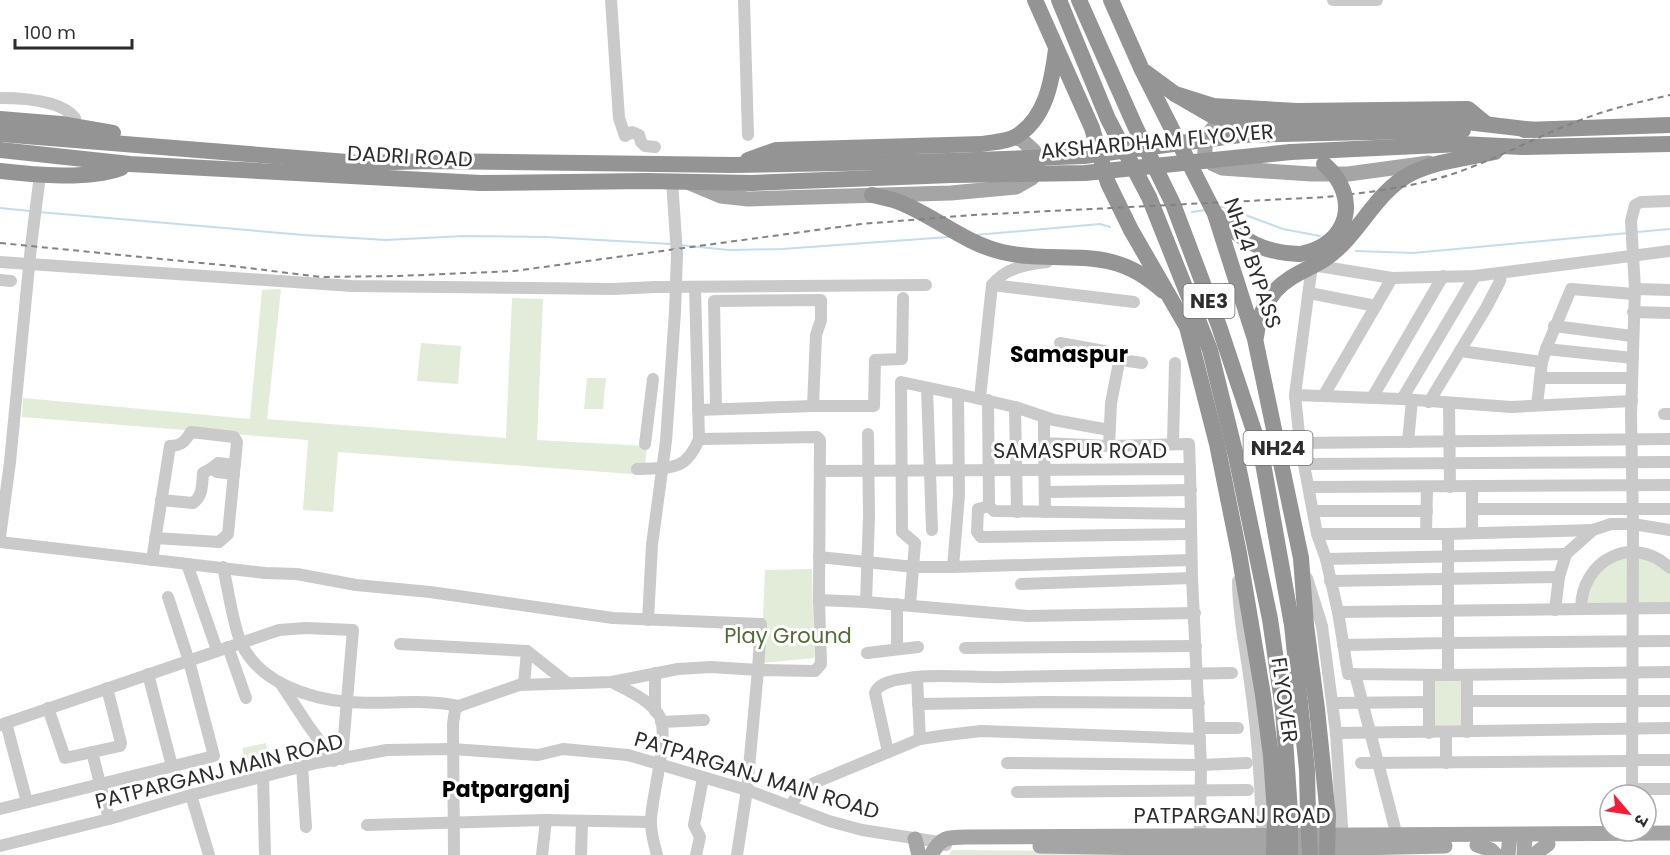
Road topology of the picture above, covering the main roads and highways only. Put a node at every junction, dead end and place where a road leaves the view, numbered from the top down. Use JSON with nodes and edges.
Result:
{"nodes":[{"id":1,"x":1035,"y":0,"type":"edge"},
{"id":2,"x":1059,"y":0,"type":"edge"},
{"id":3,"x":1079,"y":0,"type":"edge"},
{"id":4,"x":1111,"y":0,"type":"edge"},
{"id":5,"x":1056,"y":48,"type":"junction"},
{"id":6,"x":1142,"y":70,"type":"junction"},
{"id":7,"x":1174,"y":94,"type":"junction"},
{"id":8,"x":0,"y":118,"type":"edge"},
{"id":9,"x":1224,"y":118,"type":"junction"},
{"id":10,"x":1486,"y":124,"type":"junction"},
{"id":11,"x":1670,"y":125,"type":"edge"},
{"id":12,"x":1535,"y":130,"type":"junction"},
{"id":13,"x":0,"y":134,"type":"edge"},
{"id":14,"x":1015,"y":137,"type":"junction"},
{"id":15,"x":1462,"y":137,"type":"junction"},
{"id":16,"x":1670,"y":144,"type":"edge"},
{"id":17,"x":1522,"y":147,"type":"junction"},
{"id":18,"x":0,"y":150,"type":"edge"},
{"id":19,"x":1291,"y":152,"type":"junction"},
{"id":20,"x":236,"y":153,"type":"junction"},
{"id":21,"x":1452,"y":161,"type":"junction"},
{"id":22,"x":130,"y":165,"type":"junction"},
{"id":23,"x":732,"y":165,"type":"junction"},
{"id":24,"x":0,"y":171,"type":"edge"},
{"id":25,"x":680,"y":181,"type":"junction"},
{"id":26,"x":872,"y":195,"type":"junction"},
{"id":27,"x":1215,"y":214,"type":"junction"},
{"id":28,"x":1175,"y":305,"type":"junction"},
{"id":29,"x":1256,"y":339,"type":"junction"},
{"id":30,"x":1300,"y":558,"type":"joint"},
{"id":31,"x":1298,"y":615,"type":"junction"},
{"id":32,"x":1598,"y":836,"type":"edge"},
{"id":33,"x":915,"y":839,"type":"road end"},
{"id":34,"x":1670,"y":843,"type":"edge"},
{"id":35,"x":1477,"y":845,"type":"junction"},
{"id":36,"x":1519,"y":846,"type":"edge"},
{"id":37,"x":1343,"y":847,"type":"edge"},
{"id":38,"x":940,"y":849,"type":"edge"},
{"id":39,"x":1264,"y":849,"type":"edge"},
{"id":40,"x":920,"y":855,"type":"edge"},
{"id":41,"x":1290,"y":855,"type":"edge"},
{"id":42,"x":1310,"y":855,"type":"edge"},
{"id":43,"x":1327,"y":855,"type":"edge"},
{"id":44,"x":1496,"y":855,"type":"edge"}],
"edges":[{"from":1,"to":5,"type":"highway"},
{"from":2,"to":41,"type":"highway","number":"NE3","bridge":true},
{"from":3,"to":31,"type":"highway","number":"NE3"},
{"from":4,"to":6,"type":"highway","name":"NH24 BYPASS","number":"NH24"},
{"from":5,"to":14,"type":"highway"},
{"from":5,"to":28,"type":"highway"},
{"from":6,"to":7,"type":"highway"},
{"from":6,"to":27,"type":"highway","name":"NH24 BYPASS","number":"NH24"},
{"from":7,"to":9,"type":"highway"},
{"from":7,"to":10,"type":"highway"},
{"from":8,"to":20,"type":"highway"},
{"from":9,"to":10,"type":"highway"},
{"from":9,"to":21,"type":"main road"},
{"from":10,"to":12,"type":"highway"},
{"from":11,"to":12,"type":"highway"},
{"from":12,"to":15,"type":"highway","name":"AKSHARDHAM FLYOVER"},
{"from":13,"to":20,"type":"highway"},
{"from":14,"to":23,"type":"highway"},
{"from":14,"to":26,"type":"main road"},
{"from":15,"to":17,"type":"highway","name":"AKSHARDHAM FLYOVER"},
{"from":15,"to":19,"type":"highway","name":"AKSHARDHAM FLYOVER"},
{"from":15,"to":23,"type":"highway","name":"AKSHARDHAM FLYOVER","bridge":true},
{"from":16,"to":17,"type":"highway"},
{"from":17,"to":21,"type":"highway"},
{"from":18,"to":22,"type":"highway"},
{"from":19,"to":25,"type":"highway","name":"AKSHARDHAM FLYOVER","bridge":true},
{"from":19,"to":27,"type":"highway","bridge":true},
{"from":20,"to":23,"type":"highway","name":"DADRI ROAD"},
{"from":21,"to":29,"type":"highway"},
{"from":22,"to":24,"type":"highway"},
{"from":22,"to":25,"type":"highway","name":"DADRI ROAD"},
{"from":25,"to":26,"type":"main road"},
{"from":26,"to":28,"type":"highway"},
{"from":27,"to":29,"type":"highway","name":"NH24 BYPASS","number":"NH24"},
{"from":28,"to":39,"type":"highway","name":"FLYOVER","bridge":true},
{"from":29,"to":30,"type":"highway","name":"NH24 BYPASS","number":"NH24"},
{"from":30,"to":31,"type":"highway","name":"FLYOVER"},
{"from":31,"to":42,"type":"highway","number":"NE3","bridge":true},
{"from":31,"to":43,"type":"highway","name":"FLYOVER","bridge":true},
{"from":32,"to":36,"type":"main road"},
{"from":33,"to":40,"type":"main road"},
{"from":34,"to":36,"type":"main road"},
{"from":35,"to":36,"type":"main road","name":"PATPARGANJ ROAD"},
{"from":35,"to":37,"type":"main road","name":"PATPARGANJ ROAD"},
{"from":35,"to":44,"type":"main road"},
{"from":36,"to":37,"type":"main road","name":"PATPARGANJ ROAD"},
{"from":37,"to":39,"type":"main road","name":"PATPARGANJ ROAD"},
{"from":38,"to":39,"type":"main road","name":"PATPARGANJ ROAD"},
{"from":38,"to":39,"type":"main road","name":"PATPARGANJ ROAD"}]}
